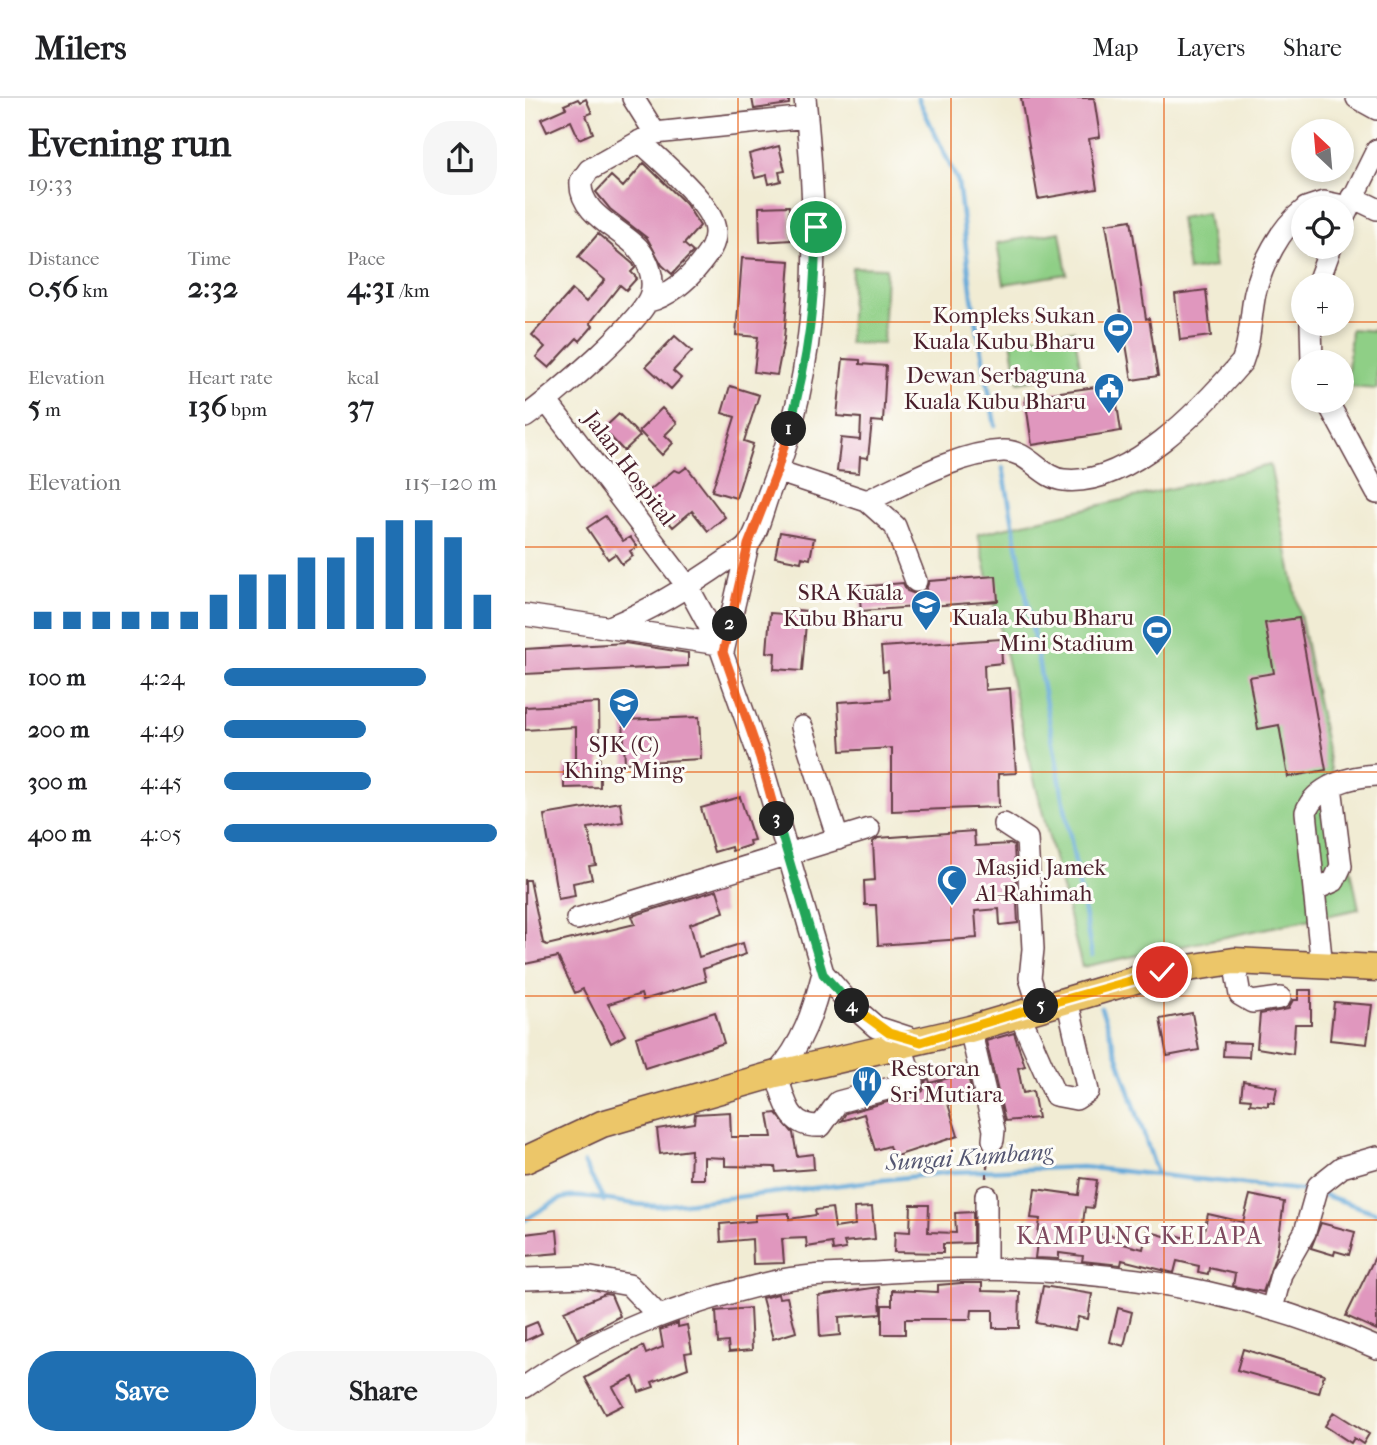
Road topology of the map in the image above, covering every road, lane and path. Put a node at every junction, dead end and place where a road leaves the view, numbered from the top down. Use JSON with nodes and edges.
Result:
{"nodes":[{"id":1,"x":633,"y":98,"type":"edge"},
{"id":2,"x":1357,"y":98,"type":"edge"},
{"id":3,"x":806,"y":107,"type":"edge"},
{"id":4,"x":1377,"y":109,"type":"edge"},
{"id":5,"x":647,"y":137,"type":"junction"},
{"id":6,"x":1377,"y":150,"type":"edge"},
{"id":7,"x":1354,"y":196,"type":"edge"},
{"id":8,"x":1354,"y":208,"type":"edge"},
{"id":9,"x":1377,"y":209,"type":"edge"},
{"id":10,"x":1291,"y":222,"type":"edge"},
{"id":11,"x":649,"y":301,"type":"junction"},
{"id":12,"x":547,"y":402,"type":"junction"},
{"id":13,"x":1334,"y":413,"type":"edge"},
{"id":14,"x":525,"y":418,"type":"edge"},
{"id":15,"x":777,"y":471,"type":"junction"},
{"id":16,"x":1377,"y":493,"type":"edge"},
{"id":17,"x":867,"y":500,"type":"junction"},
{"id":18,"x":748,"y":545,"type":"junction"},
{"id":19,"x":916,"y":581,"type":"dead end"},
{"id":20,"x":688,"y":587,"type":"junction"},
{"id":21,"x":525,"y":615,"type":"edge"},
{"id":22,"x":612,"y":626,"type":"junction"},
{"id":23,"x":721,"y":648,"type":"junction"},
{"id":24,"x":802,"y":727,"type":"dead end"},
{"id":25,"x":1377,"y":775,"type":"edge"},
{"id":26,"x":1004,"y":824,"type":"dead end"},
{"id":27,"x":869,"y":830,"type":"dead end"},
{"id":28,"x":838,"y":839,"type":"junction"},
{"id":29,"x":787,"y":855,"type":"junction"},
{"id":30,"x":577,"y":919,"type":"dead end"},
{"id":31,"x":1234,"y":961,"type":"junction"},
{"id":32,"x":1322,"y":967,"type":"junction"},
{"id":33,"x":1377,"y":968,"type":"edge"},
{"id":34,"x":823,"y":974,"type":"junction"},
{"id":35,"x":1280,"y":998,"type":"dead end"},
{"id":36,"x":1067,"y":999,"type":"junction"},
{"id":37,"x":1029,"y":1010,"type":"junction"},
{"id":38,"x":970,"y":1029,"type":"junction"},
{"id":39,"x":911,"y":1044,"type":"junction"},
{"id":40,"x":776,"y":1074,"type":"junction"},
{"id":41,"x":993,"y":1140,"type":"dead end"},
{"id":42,"x":1377,"y":1157,"type":"edge"},
{"id":43,"x":525,"y":1160,"type":"edge"},
{"id":44,"x":986,"y":1196,"type":"dead end"},
{"id":45,"x":986,"y":1270,"type":"junction"},
{"id":46,"x":525,"y":1279,"type":"edge"},
{"id":47,"x":1272,"y":1309,"type":"junction"},
{"id":48,"x":659,"y":1316,"type":"junction"},
{"id":49,"x":1377,"y":1348,"type":"edge"},
{"id":50,"x":525,"y":1387,"type":"edge"}],
"edges":[{"from":1,"to":5,"type":"street"},
{"from":2,"to":4,"type":"street"},
{"from":3,"to":5,"type":"street"},
{"from":3,"to":15,"type":"street"},
{"from":5,"to":11,"type":"street"},
{"from":5,"to":11,"type":"street"},
{"from":6,"to":7,"type":"street"},
{"from":8,"to":9,"type":"street"},
{"from":10,"to":17,"type":"street"},
{"from":11,"to":12,"type":"street"},
{"from":12,"to":14,"type":"street"},
{"from":12,"to":20,"type":"street","name":"Jalan Hospital"},
{"from":13,"to":16,"type":"street"},
{"from":15,"to":17,"type":"street"},
{"from":15,"to":18,"type":"street"},
{"from":17,"to":19,"type":"street"},
{"from":18,"to":20,"type":"street"},
{"from":18,"to":23,"type":"street"},
{"from":20,"to":22,"type":"street"},
{"from":20,"to":23,"type":"street","name":"Jalan Hospital"},
{"from":21,"to":22,"type":"street"},
{"from":22,"to":23,"type":"street"},
{"from":23,"to":29,"type":"street","name":"Jalan Hospital"},
{"from":24,"to":28,"type":"street"},
{"from":25,"to":32,"type":"street"},
{"from":26,"to":37,"type":"street"},
{"from":27,"to":28,"type":"street"},
{"from":28,"to":29,"type":"street"},
{"from":29,"to":30,"type":"street"},
{"from":29,"to":34,"type":"street","name":"Jalan Hospital"},
{"from":31,"to":32,"type":"main road"},
{"from":31,"to":35,"type":"street"},
{"from":31,"to":36,"type":"main road"},
{"from":32,"to":33,"type":"main road"},
{"from":34,"to":39,"type":"street"},
{"from":34,"to":40,"type":"street"},
{"from":36,"to":37,"type":"main road"},
{"from":36,"to":37,"type":"street"},
{"from":37,"to":38,"type":"main road"},
{"from":38,"to":39,"type":"main road"},
{"from":38,"to":41,"type":"street"},
{"from":39,"to":40,"type":"main road"},
{"from":39,"to":40,"type":"street"},
{"from":40,"to":43,"type":"main road"},
{"from":42,"to":47,"type":"street"},
{"from":44,"to":45,"type":"street"},
{"from":45,"to":47,"type":"street"},
{"from":45,"to":48,"type":"street"},
{"from":46,"to":48,"type":"street"},
{"from":47,"to":49,"type":"street"},
{"from":48,"to":50,"type":"street"}]}
